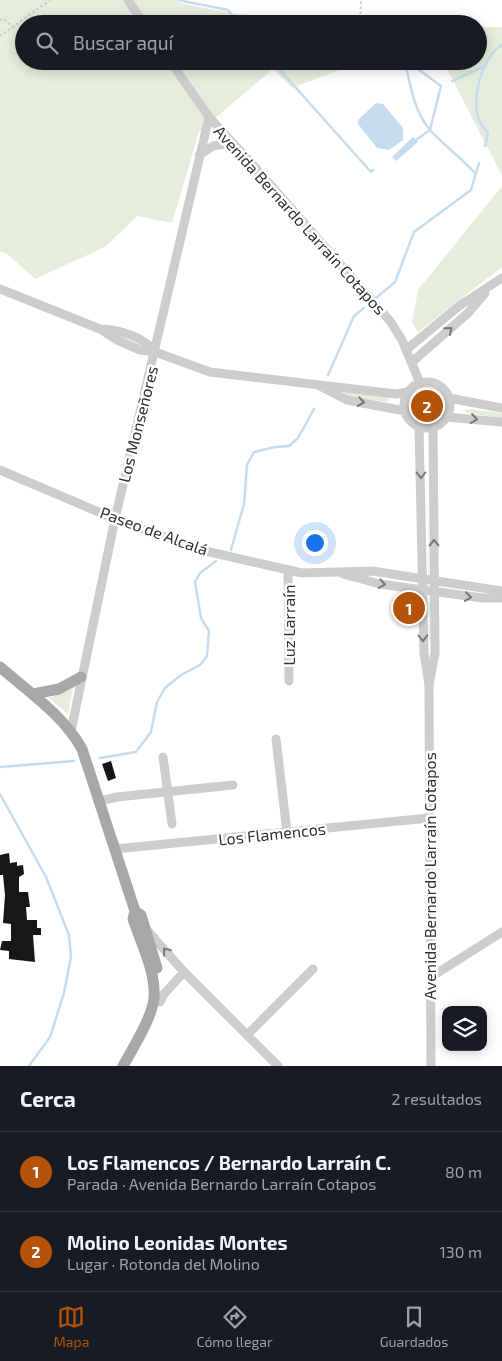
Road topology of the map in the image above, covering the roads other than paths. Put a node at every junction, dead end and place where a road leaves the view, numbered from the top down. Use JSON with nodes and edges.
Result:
{"nodes":[{"id":1,"x":128,"y":0,"type":"edge"},
{"id":2,"x":138,"y":15,"type":"edge"},
{"id":3,"x":176,"y":70,"type":"edge"},
{"id":4,"x":209,"y":117,"type":"junction"},
{"id":5,"x":232,"y":142,"type":"junction"},
{"id":6,"x":199,"y":155,"type":"junction"},
{"id":7,"x":502,"y":278,"type":"edge"},
{"id":8,"x":0,"y":289,"type":"edge"},
{"id":9,"x":487,"y":290,"type":"junction"},
{"id":10,"x":406,"y":350,"type":"junction"},
{"id":11,"x":155,"y":352,"type":"junction"},
{"id":12,"x":412,"y":362,"type":"junction"},
{"id":13,"x":420,"y":383,"type":"junction"},
{"id":14,"x":320,"y":386,"type":"junction"},
{"id":15,"x":408,"y":392,"type":"junction"},
{"id":16,"x":449,"y":398,"type":"junction"},
{"id":17,"x":502,"y":408,"type":"edge"},
{"id":18,"x":405,"y":411,"type":"junction"},
{"id":19,"x":446,"y":417,"type":"junction"},
{"id":20,"x":502,"y":422,"type":"edge"},
{"id":21,"x":419,"y":426,"type":"junction"},
{"id":22,"x":433,"y":426,"type":"junction"},
{"id":23,"x":0,"y":470,"type":"edge"},
{"id":24,"x":422,"y":512,"type":"junction"},
{"id":25,"x":434,"y":512,"type":"junction"},
{"id":26,"x":114,"y":519,"type":"junction"},
{"id":27,"x":288,"y":570,"type":"junction"},
{"id":28,"x":343,"y":574,"type":"junction"},
{"id":29,"x":422,"y":578,"type":"junction"},
{"id":30,"x":435,"y":580,"type":"junction"},
{"id":31,"x":422,"y":590,"type":"junction"},
{"id":32,"x":502,"y":591,"type":"edge"},
{"id":33,"x":435,"y":592,"type":"junction"},
{"id":34,"x":502,"y":598,"type":"edge"},
{"id":35,"x":0,"y":667,"type":"edge"},
{"id":36,"x":81,"y":677,"type":"junction"},
{"id":37,"x":289,"y":680,"type":"dead end"},
{"id":38,"x":429,"y":685,"type":"junction"},
{"id":39,"x":33,"y":694,"type":"junction"},
{"id":40,"x":70,"y":731,"type":"junction"},
{"id":41,"x":276,"y":739,"type":"dead end"},
{"id":42,"x":162,"y":757,"type":"dead end"},
{"id":43,"x":233,"y":785,"type":"dead end"},
{"id":44,"x":167,"y":792,"type":"junction"},
{"id":45,"x":100,"y":801,"type":"junction"},
{"id":46,"x":429,"y":818,"type":"junction"},
{"id":47,"x":172,"y":824,"type":"dead end"},
{"id":48,"x":287,"y":832,"type":"junction"},
{"id":49,"x":115,"y":849,"type":"junction"},
{"id":50,"x":135,"y":910,"type":"junction"},
{"id":51,"x":146,"y":930,"type":"junction"},
{"id":52,"x":502,"y":932,"type":"edge"},
{"id":53,"x":312,"y":969,"type":"dead end"},
{"id":54,"x":184,"y":972,"type":"junction"},
{"id":55,"x":431,"y":977,"type":"junction"},
{"id":56,"x":160,"y":1002,"type":"junction"},
{"id":57,"x":247,"y":1035,"type":"junction"},
{"id":58,"x":123,"y":1066,"type":"edge"},
{"id":59,"x":132,"y":1066,"type":"edge"},
{"id":60,"x":278,"y":1066,"type":"edge"},
{"id":61,"x":431,"y":1066,"type":"edge"}],
"edges":[{"from":1,"to":2,"type":"street"},
{"from":3,"to":4,"type":"street","name":"Avenida Bernardo Larraín Cotapos"},
{"from":4,"to":5,"type":"street","name":"Avenida Bernardo Larraín Cotapos"},
{"from":4,"to":6,"type":"street","name":"Los Monseñores"},
{"from":5,"to":6,"type":"street"},
{"from":5,"to":10,"type":"street","name":"Avenida Bernardo Larraín Cotapos"},
{"from":6,"to":11,"type":"street","name":"Los Monseñores"},
{"from":7,"to":9,"type":"street"},
{"from":8,"to":11,"type":"street"},
{"from":9,"to":10,"type":"street"},
{"from":12,"to":9,"type":"street","one_way":true},
{"from":10,"to":12,"type":"street","name":"Avenida Bernardo Larraín Cotapos"},
{"from":11,"to":14,"type":"street"},
{"from":11,"to":26,"type":"street","name":"Los Monseñores"},
{"from":12,"to":13,"type":"street","name":"Avenida Bernardo Larraín Cotapos"},
{"from":13,"to":15,"type":"street"},
{"from":13,"to":16,"type":"street"},
{"from":14,"to":15,"type":"street"},
{"from":14,"to":18,"type":"street","one_way":true},
{"from":15,"to":18,"type":"street"},
{"from":16,"to":17,"type":"street"},
{"from":16,"to":19,"type":"street"},
{"from":18,"to":21,"type":"street"},
{"from":19,"to":20,"type":"street","one_way":true},
{"from":19,"to":22,"type":"street"},
{"from":21,"to":22,"type":"street"},
{"from":21,"to":24,"type":"street","name":"Avenida Bernardo Larraín Cotapos","one_way":true},
{"from":22,"to":25,"type":"street","name":"Avenida Bernardo Larraín Cotapos"},
{"from":23,"to":26,"type":"street","name":"Paseo de Alcalá"},
{"from":24,"to":25,"type":"street"},
{"from":24,"to":29,"type":"street","name":"Avenida Bernardo Larraín Cotapos"},
{"from":30,"to":25,"type":"street","name":"Avenida Bernardo Larraín Cotapos","one_way":true},
{"from":26,"to":27,"type":"street","name":"Paseo de Alcalá"},
{"from":26,"to":36,"type":"street","name":"Los Monseñores"},
{"from":27,"to":28,"type":"street","name":"Paseo de Alcalá"},
{"from":27,"to":37,"type":"street","name":"Luz Larraín"},
{"from":28,"to":29,"type":"street","name":"Paseo de Alcalá"},
{"from":28,"to":31,"type":"street","name":"Paseo de Alcalá","one_way":true},
{"from":29,"to":30,"type":"street","name":"Paseo de Alcalá"},
{"from":29,"to":31,"type":"street","name":"Avenida Bernardo Larraín Cotapos"},
{"from":30,"to":32,"type":"street","name":"Paseo de Alcalá"},
{"from":30,"to":33,"type":"street","name":"Avenida Bernardo Larraín Cotapos"},
{"from":31,"to":33,"type":"street","name":"Paseo de Alcalá"},
{"from":31,"to":38,"type":"street","name":"Avenida Bernardo Larraín Cotapos","one_way":true},
{"from":33,"to":34,"type":"street","name":"Paseo de Alcalá","one_way":true},
{"from":33,"to":38,"type":"street","name":"Avenida Bernardo Larraín Cotapos"},
{"from":35,"to":39,"type":"main road"},
{"from":36,"to":39,"type":"main road"},
{"from":36,"to":40,"type":"street","name":"Los Monseñores"},
{"from":38,"to":46,"type":"street","name":"Avenida Bernardo Larraín Cotapos"},
{"from":39,"to":40,"type":"main road"},
{"from":40,"to":45,"type":"main road"},
{"from":41,"to":48,"type":"street"},
{"from":42,"to":44,"type":"street"},
{"from":43,"to":44,"type":"street"},
{"from":44,"to":45,"type":"street"},
{"from":44,"to":47,"type":"street"},
{"from":45,"to":49,"type":"main road"},
{"from":46,"to":48,"type":"street","name":"Los Flamencos"},
{"from":46,"to":55,"type":"street","name":"Avenida Bernardo Larraín Cotapos"},
{"from":48,"to":49,"type":"street","name":"Los Flamencos"},
{"from":49,"to":50,"type":"main road"},
{"from":50,"to":51,"type":"main road"},
{"from":50,"to":58,"type":"main road"},
{"from":54,"to":51,"type":"street","one_way":true},
{"from":51,"to":56,"type":"main road"},
{"from":52,"to":55,"type":"street"},
{"from":53,"to":57,"type":"street"},
{"from":54,"to":56,"type":"street"},
{"from":54,"to":57,"type":"street"},
{"from":55,"to":61,"type":"street","name":"Avenida Bernardo Larraín Cotapos"},
{"from":56,"to":59,"type":"main road"},
{"from":57,"to":60,"type":"street"}]}
